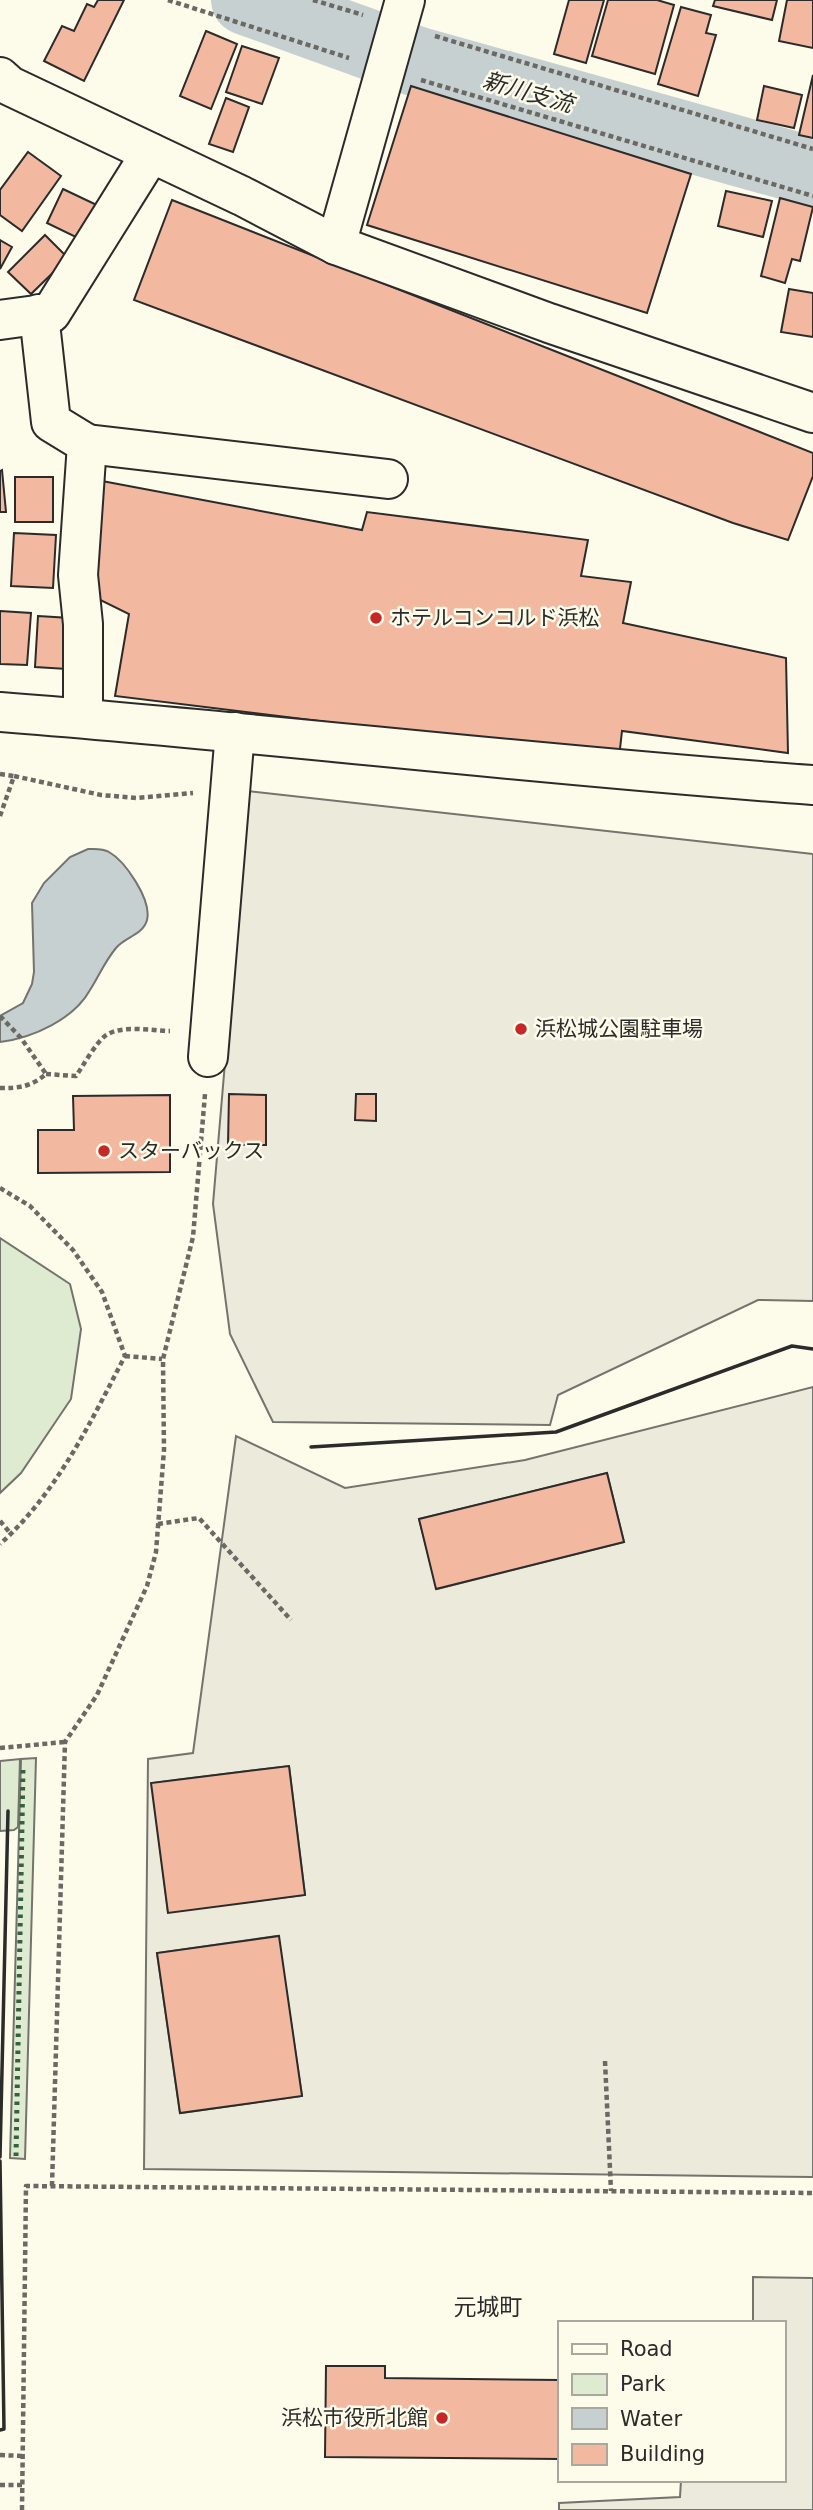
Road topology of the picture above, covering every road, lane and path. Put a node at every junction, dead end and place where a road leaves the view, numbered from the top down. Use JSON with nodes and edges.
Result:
{"nodes":[{"id":1,"x":168,"y":0,"type":"edge"},
{"id":2,"x":313,"y":0,"type":"edge"},
{"id":3,"x":402,"y":13,"type":"edge"},
{"id":4,"x":387,"y":69,"type":"junction"},
{"id":5,"x":3,"y":86,"type":"edge"},
{"id":6,"x":813,"y":149,"type":"edge"},
{"id":7,"x":151,"y":153,"type":"junction"},
{"id":8,"x":813,"y":196,"type":"edge"},
{"id":9,"x":336,"y":245,"type":"junction"},
{"id":10,"x":39,"y":314,"type":"junction"},
{"id":11,"x":0,"y":320,"type":"edge"},
{"id":12,"x":813,"y":413,"type":"edge"},
{"id":13,"x":87,"y":444,"type":"junction"},
{"id":14,"x":388,"y":479,"type":"dead end"},
{"id":15,"x":0,"y":712,"type":"edge"},
{"id":16,"x":83,"y":718,"type":"junction"},
{"id":17,"x":234,"y":732,"type":"junction"},
{"id":18,"x":0,"y":775,"type":"edge"},
{"id":19,"x":14,"y":776,"type":"junction"},
{"id":20,"x":813,"y":785,"type":"edge"},
{"id":21,"x":198,"y":793,"type":"dead end"},
{"id":22,"x":0,"y":816,"type":"edge"},
{"id":23,"x":0,"y":1016,"type":"edge"},
{"id":24,"x":209,"y":1044,"type":"junction"},
{"id":25,"x":46,"y":1074,"type":"junction"},
{"id":26,"x":0,"y":1088,"type":"edge"},
{"id":27,"x":0,"y":1188,"type":"edge"},
{"id":28,"x":125,"y":1356,"type":"junction"},
{"id":29,"x":163,"y":1359,"type":"junction"},
{"id":30,"x":0,"y":1521,"type":"edge"},
{"id":31,"x":158,"y":1524,"type":"junction"},
{"id":32,"x":11,"y":1534,"type":"junction"},
{"id":33,"x":0,"y":1544,"type":"edge"},
{"id":34,"x":292,"y":1620,"type":"dead end"},
{"id":35,"x":65,"y":1742,"type":"junction"},
{"id":36,"x":0,"y":1748,"type":"edge"},
{"id":37,"x":605,"y":2062,"type":"dead end"},
{"id":38,"x":52,"y":2186,"type":"junction"},
{"id":39,"x":611,"y":2191,"type":"junction"},
{"id":40,"x":813,"y":2193,"type":"edge"},
{"id":41,"x":0,"y":2455,"type":"edge"},
{"id":42,"x":22,"y":2456,"type":"junction"},
{"id":43,"x":0,"y":2485,"type":"edge"},
{"id":44,"x":22,"y":2485,"type":"junction"},
{"id":45,"x":22,"y":2510,"type":"edge"}],
"edges":[{"from":1,"to":4,"type":"path"},
{"from":2,"to":3,"type":"path"},
{"from":3,"to":4,"type":"street"},
{"from":3,"to":6,"type":"path"},
{"from":4,"to":8,"type":"path"},
{"from":4,"to":9,"type":"street"},
{"from":5,"to":7,"type":"street"},
{"from":7,"to":9,"type":"street"},
{"from":7,"to":10,"type":"street"},
{"from":9,"to":12,"type":"street"},
{"from":10,"to":11,"type":"street"},
{"from":10,"to":13,"type":"street"},
{"from":13,"to":14,"type":"street"},
{"from":13,"to":16,"type":"street"},
{"from":15,"to":16,"type":"street"},
{"from":16,"to":17,"type":"street"},
{"from":17,"to":20,"type":"street"},
{"from":17,"to":24,"type":"street"},
{"from":18,"to":19,"type":"path"},
{"from":19,"to":21,"type":"path"},
{"from":19,"to":22,"type":"path"},
{"from":23,"to":25,"type":"path"},
{"from":24,"to":25,"type":"path"},
{"from":24,"to":29,"type":"path"},
{"from":25,"to":26,"type":"path"},
{"from":27,"to":28,"type":"path"},
{"from":28,"to":29,"type":"path"},
{"from":28,"to":32,"type":"path"},
{"from":29,"to":31,"type":"path"},
{"from":30,"to":32,"type":"path"},
{"from":31,"to":34,"type":"path"},
{"from":31,"to":35,"type":"path"},
{"from":32,"to":33,"type":"path"},
{"from":35,"to":36,"type":"path"},
{"from":35,"to":38,"type":"path"},
{"from":37,"to":39,"type":"path"},
{"from":38,"to":39,"type":"path"},
{"from":38,"to":42,"type":"path"},
{"from":39,"to":40,"type":"path"},
{"from":41,"to":42,"type":"path"},
{"from":42,"to":44,"type":"path"},
{"from":43,"to":44,"type":"path"},
{"from":44,"to":45,"type":"path"}]}
